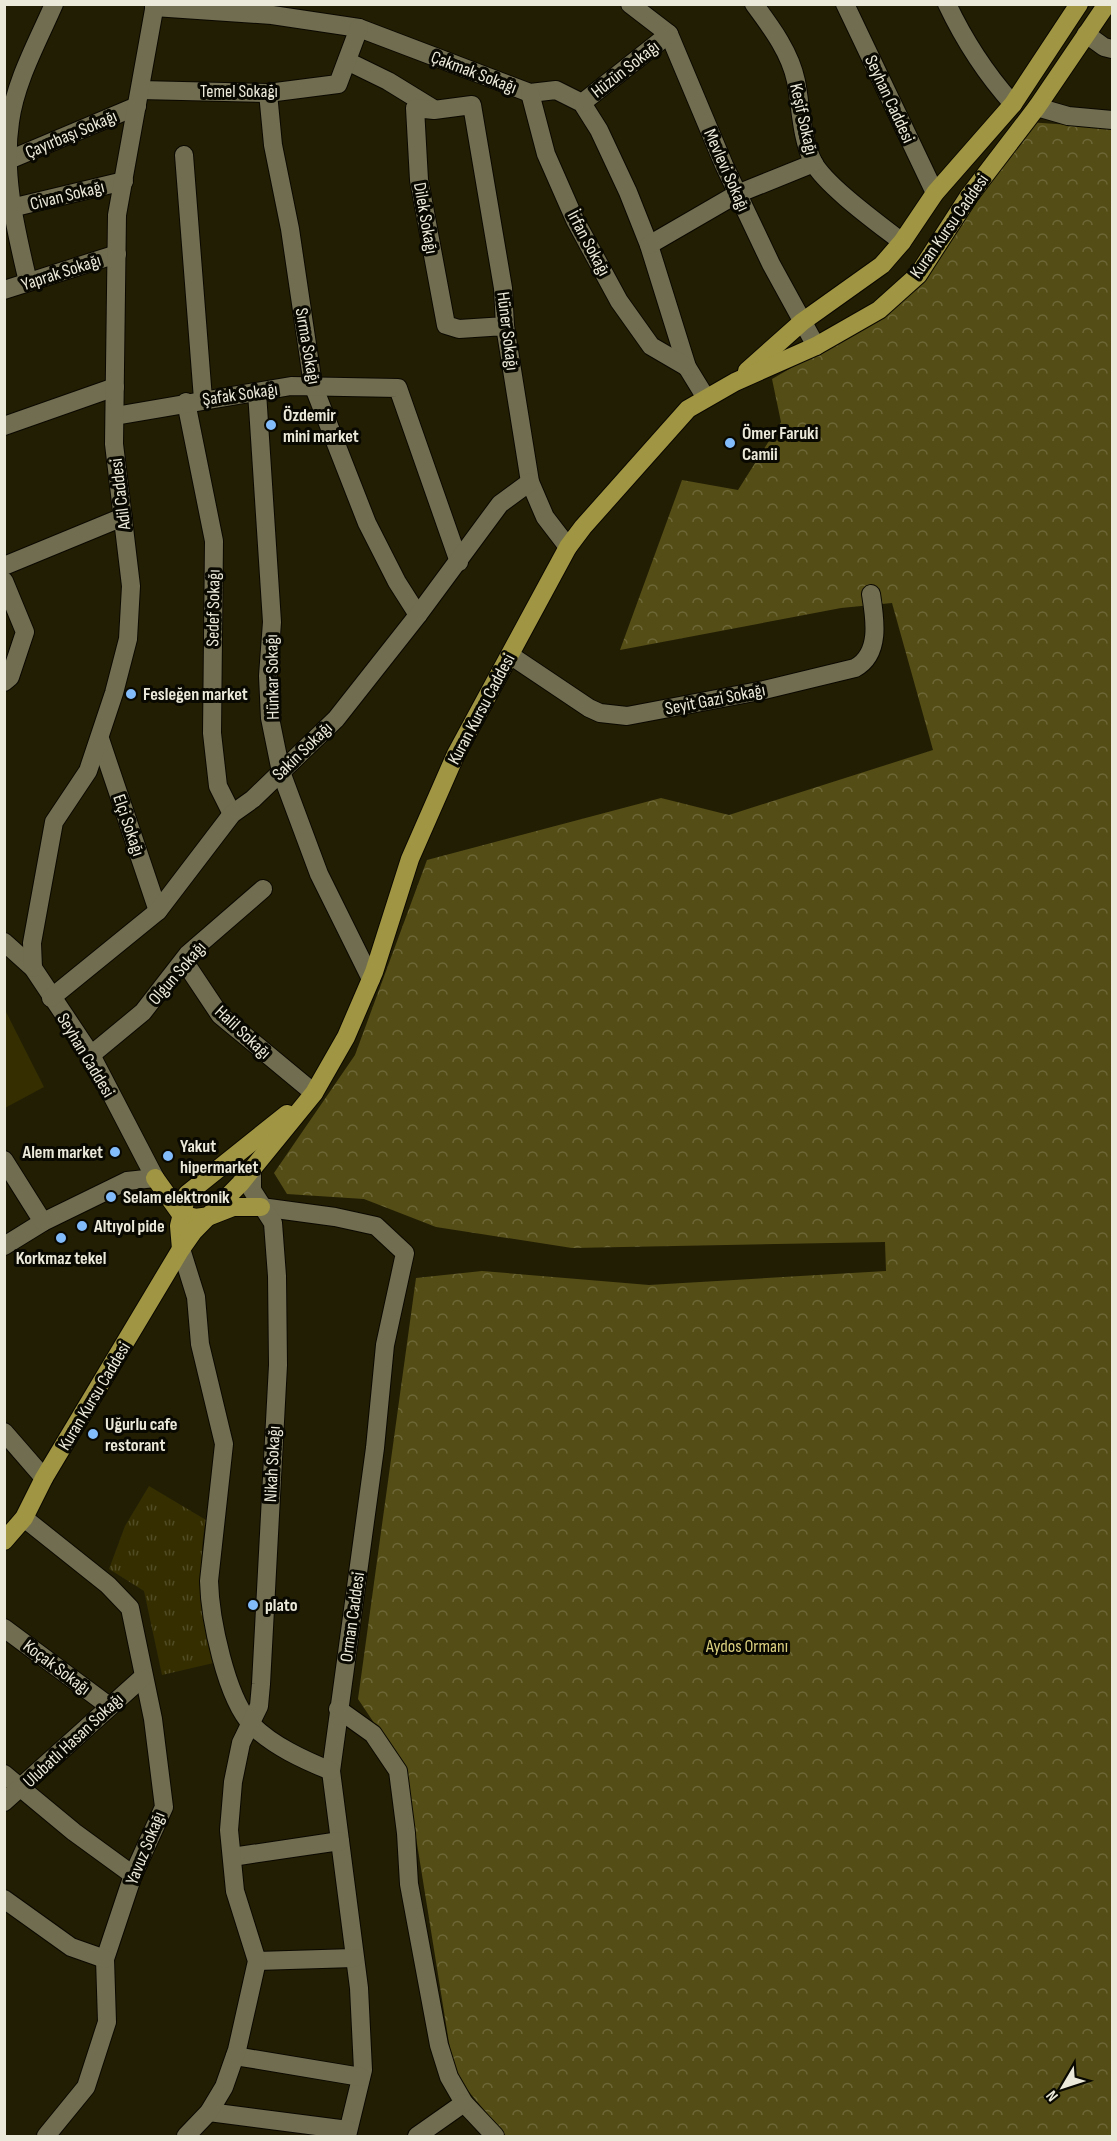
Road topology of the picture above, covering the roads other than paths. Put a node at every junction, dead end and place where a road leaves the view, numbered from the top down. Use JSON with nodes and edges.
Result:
{"nodes":[{"id":1,"x":54,"y":4,"type":"edge"},
{"id":2,"x":630,"y":4,"type":"edge"},
{"id":3,"x":754,"y":4,"type":"edge"},
{"id":4,"x":845,"y":4,"type":"edge"},
{"id":5,"x":947,"y":4,"type":"edge"},
{"id":6,"x":1107,"y":4,"type":"edge"},
{"id":7,"x":154,"y":6,"type":"edge"},
{"id":8,"x":1075,"y":6,"type":"edge"},
{"id":9,"x":359,"y":28,"type":"junction"},
{"id":10,"x":669,"y":34,"type":"junction"},
{"id":11,"x":1086,"y":34,"type":"junction"},
{"id":12,"x":1113,"y":49,"type":"edge"},
{"id":13,"x":347,"y":61,"type":"junction"},
{"id":14,"x":268,"y":93,"type":"junction"},
{"id":15,"x":530,"y":93,"type":"junction"},
{"id":16,"x":138,"y":98,"type":"junction"},
{"id":17,"x":582,"y":103,"type":"junction"},
{"id":18,"x":1013,"y":104,"type":"junction"},
{"id":19,"x":472,"y":105,"type":"joint"},
{"id":20,"x":1037,"y":107,"type":"junction"},
{"id":21,"x":434,"y":110,"type":"junction"},
{"id":22,"x":1113,"y":120,"type":"edge"},
{"id":23,"x":184,"y":155,"type":"dead end"},
{"id":24,"x":7,"y":161,"type":"edge"},
{"id":25,"x":814,"y":163,"type":"junction"},
{"id":26,"x":123,"y":181,"type":"junction"},
{"id":27,"x":935,"y":193,"type":"junction"},
{"id":28,"x":737,"y":194,"type":"junction"},
{"id":29,"x":11,"y":208,"type":"junction"},
{"id":30,"x":902,"y":242,"type":"junction"},
{"id":31,"x":649,"y":245,"type":"junction"},
{"id":32,"x":117,"y":254,"type":"junction"},
{"id":33,"x":28,"y":282,"type":"junction"},
{"id":34,"x":4,"y":290,"type":"edge"},
{"id":35,"x":802,"y":322,"type":"junction"},
{"id":36,"x":505,"y":326,"type":"junction"},
{"id":37,"x":816,"y":346,"type":"junction"},
{"id":38,"x":687,"y":367,"type":"junction"},
{"id":39,"x":735,"y":382,"type":"junction"},
{"id":40,"x":313,"y":385,"type":"junction"},
{"id":41,"x":115,"y":387,"type":"junction"},
{"id":42,"x":257,"y":392,"type":"junction"},
{"id":43,"x":706,"y":398,"type":"junction"},
{"id":44,"x":194,"y":401,"type":"junction"},
{"id":45,"x":115,"y":416,"type":"junction"},
{"id":46,"x":4,"y":426,"type":"edge"},
{"id":47,"x":530,"y":482,"type":"junction"},
{"id":48,"x":123,"y":517,"type":"junction"},
{"id":49,"x":568,"y":547,"type":"junction"},
{"id":50,"x":459,"y":562,"type":"junction"},
{"id":51,"x":4,"y":566,"type":"edge"},
{"id":52,"x":4,"y":581,"type":"edge"},
{"id":53,"x":871,"y":594,"type":"dead end"},
{"id":54,"x":418,"y":615,"type":"junction"},
{"id":55,"x":510,"y":655,"type":"junction"},
{"id":56,"x":6,"y":679,"type":"edge"},
{"id":57,"x":100,"y":739,"type":"junction"},
{"id":58,"x":281,"y":772,"type":"junction"},
{"id":59,"x":232,"y":814,"type":"junction"},
{"id":60,"x":263,"y":890,"type":"dead end"},
{"id":61,"x":158,"y":911,"type":"junction"},
{"id":62,"x":4,"y":942,"type":"edge"},
{"id":63,"x":184,"y":961,"type":"junction"},
{"id":64,"x":33,"y":968,"type":"junction"},
{"id":65,"x":371,"y":980,"type":"junction"},
{"id":66,"x":51,"y":998,"type":"junction"},
{"id":67,"x":91,"y":1055,"type":"junction"},
{"id":68,"x":314,"y":1094,"type":"junction"},
{"id":69,"x":4,"y":1160,"type":"edge"},
{"id":70,"x":252,"y":1169,"type":"junction"},
{"id":71,"x":155,"y":1178,"type":"junction"},
{"id":72,"x":187,"y":1194,"type":"junction"},
{"id":73,"x":227,"y":1198,"type":"junction"},
{"id":74,"x":261,"y":1207,"type":"junction"},
{"id":75,"x":180,"y":1213,"type":"junction"},
{"id":76,"x":210,"y":1216,"type":"junction"},
{"id":77,"x":44,"y":1221,"type":"junction"},
{"id":78,"x":4,"y":1246,"type":"edge"},
{"id":79,"x":181,"y":1249,"type":"junction"},
{"id":80,"x":4,"y":1432,"type":"edge"},
{"id":81,"x":44,"y":1478,"type":"junction"},
{"id":82,"x":24,"y":1518,"type":"junction"},
{"id":83,"x":4,"y":1540,"type":"edge"},
{"id":84,"x":4,"y":1628,"type":"edge"},
{"id":85,"x":142,"y":1678,"type":"junction"},
{"id":86,"x":109,"y":1706,"type":"junction"},
{"id":87,"x":338,"y":1709,"type":"junction"},
{"id":88,"x":252,"y":1725,"type":"junction"},
{"id":89,"x":331,"y":1771,"type":"junction"},
{"id":90,"x":4,"y":1774,"type":"edge"},
{"id":91,"x":21,"y":1788,"type":"junction"},
{"id":92,"x":4,"y":1802,"type":"edge"},
{"id":93,"x":340,"y":1841,"type":"junction"},
{"id":94,"x":231,"y":1857,"type":"junction"},
{"id":95,"x":133,"y":1875,"type":"junction"},
{"id":96,"x":4,"y":1899,"type":"edge"},
{"id":97,"x":354,"y":1958,"type":"junction"},
{"id":98,"x":105,"y":1959,"type":"junction"},
{"id":99,"x":257,"y":1961,"type":"junction"},
{"id":100,"x":235,"y":2056,"type":"junction"},
{"id":101,"x":362,"y":2077,"type":"junction"},
{"id":102,"x":464,"y":2103,"type":"junction"},
{"id":103,"x":209,"y":2112,"type":"junction"},
{"id":104,"x":348,"y":2133,"type":"edge"},
{"id":105,"x":46,"y":2136,"type":"edge"},
{"id":106,"x":186,"y":2136,"type":"edge"},
{"id":107,"x":417,"y":2136,"type":"edge"},
{"id":108,"x":495,"y":2136,"type":"edge"}],
"edges":[{"from":1,"to":24,"type":"street"},
{"from":2,"to":10,"type":"street","name":"Mevlevi Sokağı"},
{"from":3,"to":25,"type":"street","name":"Keşif Sokağı"},
{"from":4,"to":27,"type":"street","name":"Seyhan Caddesi"},
{"from":5,"to":18,"type":"street"},
{"from":6,"to":11,"type":"main road","name":"Kuran Kursu Caddesi"},
{"from":7,"to":9,"type":"street","name":"Çakmak Sokağı"},
{"from":7,"to":16,"type":"street","name":"Adil Caddesi"},
{"from":8,"to":18,"type":"main road","name":"Kuran Kursu Caddesi"},
{"from":9,"to":13,"type":"street"},
{"from":9,"to":15,"type":"street","name":"Çakmak Sokağı"},
{"from":10,"to":17,"type":"street","name":"Hüzün Sokağı"},
{"from":10,"to":28,"type":"street","name":"Mevlevi Sokağı"},
{"from":11,"to":12,"type":"street"},
{"from":11,"to":20,"type":"main road","name":"Kuran Kursu Caddesi"},
{"from":13,"to":14,"type":"street","name":"Temel Sokağı"},
{"from":13,"to":21,"type":"street"},
{"from":14,"to":16,"type":"street","name":"Temel Sokağı"},
{"from":14,"to":40,"type":"street","name":"Sırma Sokağı"},
{"from":15,"to":17,"type":"street","name":"Çakmak Sokağı"},
{"from":15,"to":38,"type":"street","name":"İrfan Sokağı"},
{"from":16,"to":24,"type":"street","name":"Çayırbaşı Sokağı"},
{"from":16,"to":26,"type":"street","name":"Adil Caddesi"},
{"from":17,"to":31,"type":"street"},
{"from":18,"to":27,"type":"main road","name":"Kuran Kursu Caddesi"},
{"from":19,"to":21,"type":"street","name":"Dilek Sokağı"},
{"from":19,"to":36,"type":"street","name":"Hüner Sokağı"},
{"from":20,"to":22,"type":"street"},
{"from":20,"to":37,"type":"main road","name":"Kuran Kursu Caddesi"},
{"from":21,"to":36,"type":"street","name":"Dilek Sokağı"},
{"from":23,"to":44,"type":"street","name":"Sedef Sokağı"},
{"from":24,"to":29,"type":"street"},
{"from":25,"to":28,"type":"street"},
{"from":25,"to":30,"type":"street","name":"Keşif Sokağı"},
{"from":26,"to":29,"type":"street","name":"Civan Sokağı"},
{"from":26,"to":32,"type":"street","name":"Adil Caddesi"},
{"from":27,"to":30,"type":"main road","name":"Kuran Kursu Caddesi"},
{"from":28,"to":31,"type":"street"},
{"from":28,"to":35,"type":"street","name":"Mevlevi Sokağı"},
{"from":29,"to":33,"type":"street"},
{"from":30,"to":35,"type":"main road","name":"Kuran Kursu Caddesi"},
{"from":31,"to":38,"type":"street"},
{"from":32,"to":33,"type":"street","name":"Yaprak Sokağı"},
{"from":32,"to":41,"type":"street","name":"Adil Caddesi"},
{"from":33,"to":34,"type":"street","name":"Yaprak Sokağı"},
{"from":35,"to":37,"type":"street","name":"Mevlevi Sokağı"},
{"from":35,"to":39,"type":"main road","name":"Kuran Kursu Caddesi"},
{"from":36,"to":47,"type":"street","name":"Hüner Sokağı"},
{"from":37,"to":39,"type":"main road","name":"Kuran Kursu Caddesi"},
{"from":38,"to":43,"type":"street"},
{"from":39,"to":43,"type":"main road","name":"Kuran Kursu Caddesi"},
{"from":40,"to":42,"type":"street","name":"Şafak Sokağı"},
{"from":40,"to":50,"type":"street","name":"Şafak Sokağı"},
{"from":40,"to":54,"type":"street","name":"Sırma Sokağı"},
{"from":41,"to":45,"type":"street","name":"Adil Caddesi"},
{"from":41,"to":46,"type":"street"},
{"from":42,"to":44,"type":"street","name":"Şafak Sokağı"},
{"from":42,"to":58,"type":"street","name":"Hünkar Sokağı"},
{"from":43,"to":49,"type":"main road","name":"Kuran Kursu Caddesi"},
{"from":44,"to":45,"type":"street","name":"Şafak Sokağı"},
{"from":44,"to":59,"type":"street","name":"Sedef Sokağı"},
{"from":45,"to":48,"type":"street","name":"Adil Caddesi"},
{"from":47,"to":49,"type":"street","name":"Hüner Sokağı"},
{"from":47,"to":50,"type":"street","name":"Sakin Sokağı"},
{"from":48,"to":51,"type":"street"},
{"from":48,"to":57,"type":"street","name":"Adil Caddesi"},
{"from":49,"to":55,"type":"main road","name":"Kuran Kursu Caddesi"},
{"from":50,"to":54,"type":"street","name":"Sakin Sokağı"},
{"from":52,"to":56,"type":"street"},
{"from":53,"to":55,"type":"street","name":"Seyit Gazi Sokağı"},
{"from":54,"to":58,"type":"street","name":"Sakin Sokağı"},
{"from":55,"to":65,"type":"main road","name":"Kuran Kursu Caddesi"},
{"from":57,"to":61,"type":"street","name":"Elçi Sokağı"},
{"from":57,"to":64,"type":"street","name":"Adil Caddesi"},
{"from":58,"to":59,"type":"street","name":"Sakin Sokağı"},
{"from":58,"to":65,"type":"street","name":"Hünkar Sokağı"},
{"from":59,"to":61,"type":"street","name":"Sakin Sokağı"},
{"from":60,"to":63,"type":"street","name":"Olgun Sokağı"},
{"from":61,"to":66,"type":"street","name":"Sakin Sokağı"},
{"from":62,"to":64,"type":"street","name":"Seyhan Caddesi"},
{"from":63,"to":67,"type":"street","name":"Olgun Sokağı"},
{"from":63,"to":68,"type":"street","name":"Halil Sokağı"},
{"from":64,"to":66,"type":"street","name":"Seyhan Caddesi"},
{"from":65,"to":68,"type":"main road","name":"Kuran Kursu Caddesi"},
{"from":66,"to":67,"type":"street","name":"Seyhan Caddesi"},
{"from":67,"to":71,"type":"street","name":"Seyhan Caddesi"},
{"from":68,"to":70,"type":"main road","name":"Kuran Kursu Caddesi"},
{"from":68,"to":72,"type":"main road","name":"Kuran Kursu Caddesi"},
{"from":69,"to":77,"type":"street"},
{"from":70,"to":73,"type":"main road","name":"Kuran Kursu Caddesi"},
{"from":70,"to":74,"type":"street","name":"Nikah Sokağı"},
{"from":71,"to":72,"type":"main road"},
{"from":71,"to":75,"type":"main road"},
{"from":71,"to":77,"type":"street"},
{"from":72,"to":73,"type":"main road"},
{"from":72,"to":75,"type":"main road"},
{"from":73,"to":74,"type":"main road"},
{"from":73,"to":76,"type":"main road","name":"Kuran Kursu Caddesi"},
{"from":74,"to":76,"type":"main road"},
{"from":74,"to":87,"type":"street","name":"Orman Caddesi"},
{"from":74,"to":88,"type":"street","name":"Nikah Sokağı"},
{"from":75,"to":76,"type":"main road"},
{"from":75,"to":79,"type":"main road"},
{"from":76,"to":79,"type":"main road","name":"Kuran Kursu Caddesi"},
{"from":77,"to":78,"type":"street"},
{"from":79,"to":81,"type":"main road","name":"Kuran Kursu Caddesi"},
{"from":79,"to":88,"type":"street"},
{"from":80,"to":81,"type":"street"},
{"from":81,"to":82,"type":"main road","name":"Kuran Kursu Caddesi"},
{"from":82,"to":83,"type":"main road","name":"Kuran Kursu Caddesi"},
{"from":82,"to":85,"type":"street","name":"Yavuz Sokağı"},
{"from":84,"to":86,"type":"street","name":"Koçak Sokağı"},
{"from":85,"to":86,"type":"street","name":"Ulubatlı Hasan Sokağı"},
{"from":85,"to":95,"type":"street","name":"Yavuz Sokağı"},
{"from":86,"to":91,"type":"street","name":"Ulubatlı Hasan Sokağı"},
{"from":87,"to":89,"type":"street","name":"Orman Caddesi"},
{"from":87,"to":102,"type":"street"},
{"from":88,"to":89,"type":"street"},
{"from":88,"to":94,"type":"street","name":"Nikah Sokağı"},
{"from":89,"to":93,"type":"street","name":"Orman Caddesi"},
{"from":90,"to":91,"type":"street"},
{"from":91,"to":92,"type":"street","name":"Ulubatlı Hasan Sokağı"},
{"from":91,"to":95,"type":"street"},
{"from":93,"to":94,"type":"street"},
{"from":93,"to":97,"type":"street","name":"Orman Caddesi"},
{"from":94,"to":99,"type":"street","name":"Nikah Sokağı"},
{"from":95,"to":98,"type":"street","name":"Yavuz Sokağı"},
{"from":96,"to":98,"type":"street"},
{"from":97,"to":99,"type":"street"},
{"from":97,"to":101,"type":"street","name":"Orman Caddesi"},
{"from":98,"to":105,"type":"street","name":"Yavuz Sokağı"},
{"from":99,"to":100,"type":"street"},
{"from":100,"to":101,"type":"street"},
{"from":100,"to":103,"type":"street"},
{"from":101,"to":104,"type":"street","name":"Orman Caddesi"},
{"from":102,"to":107,"type":"street"},
{"from":102,"to":108,"type":"street"},
{"from":103,"to":104,"type":"street"},
{"from":103,"to":106,"type":"street"}]}
